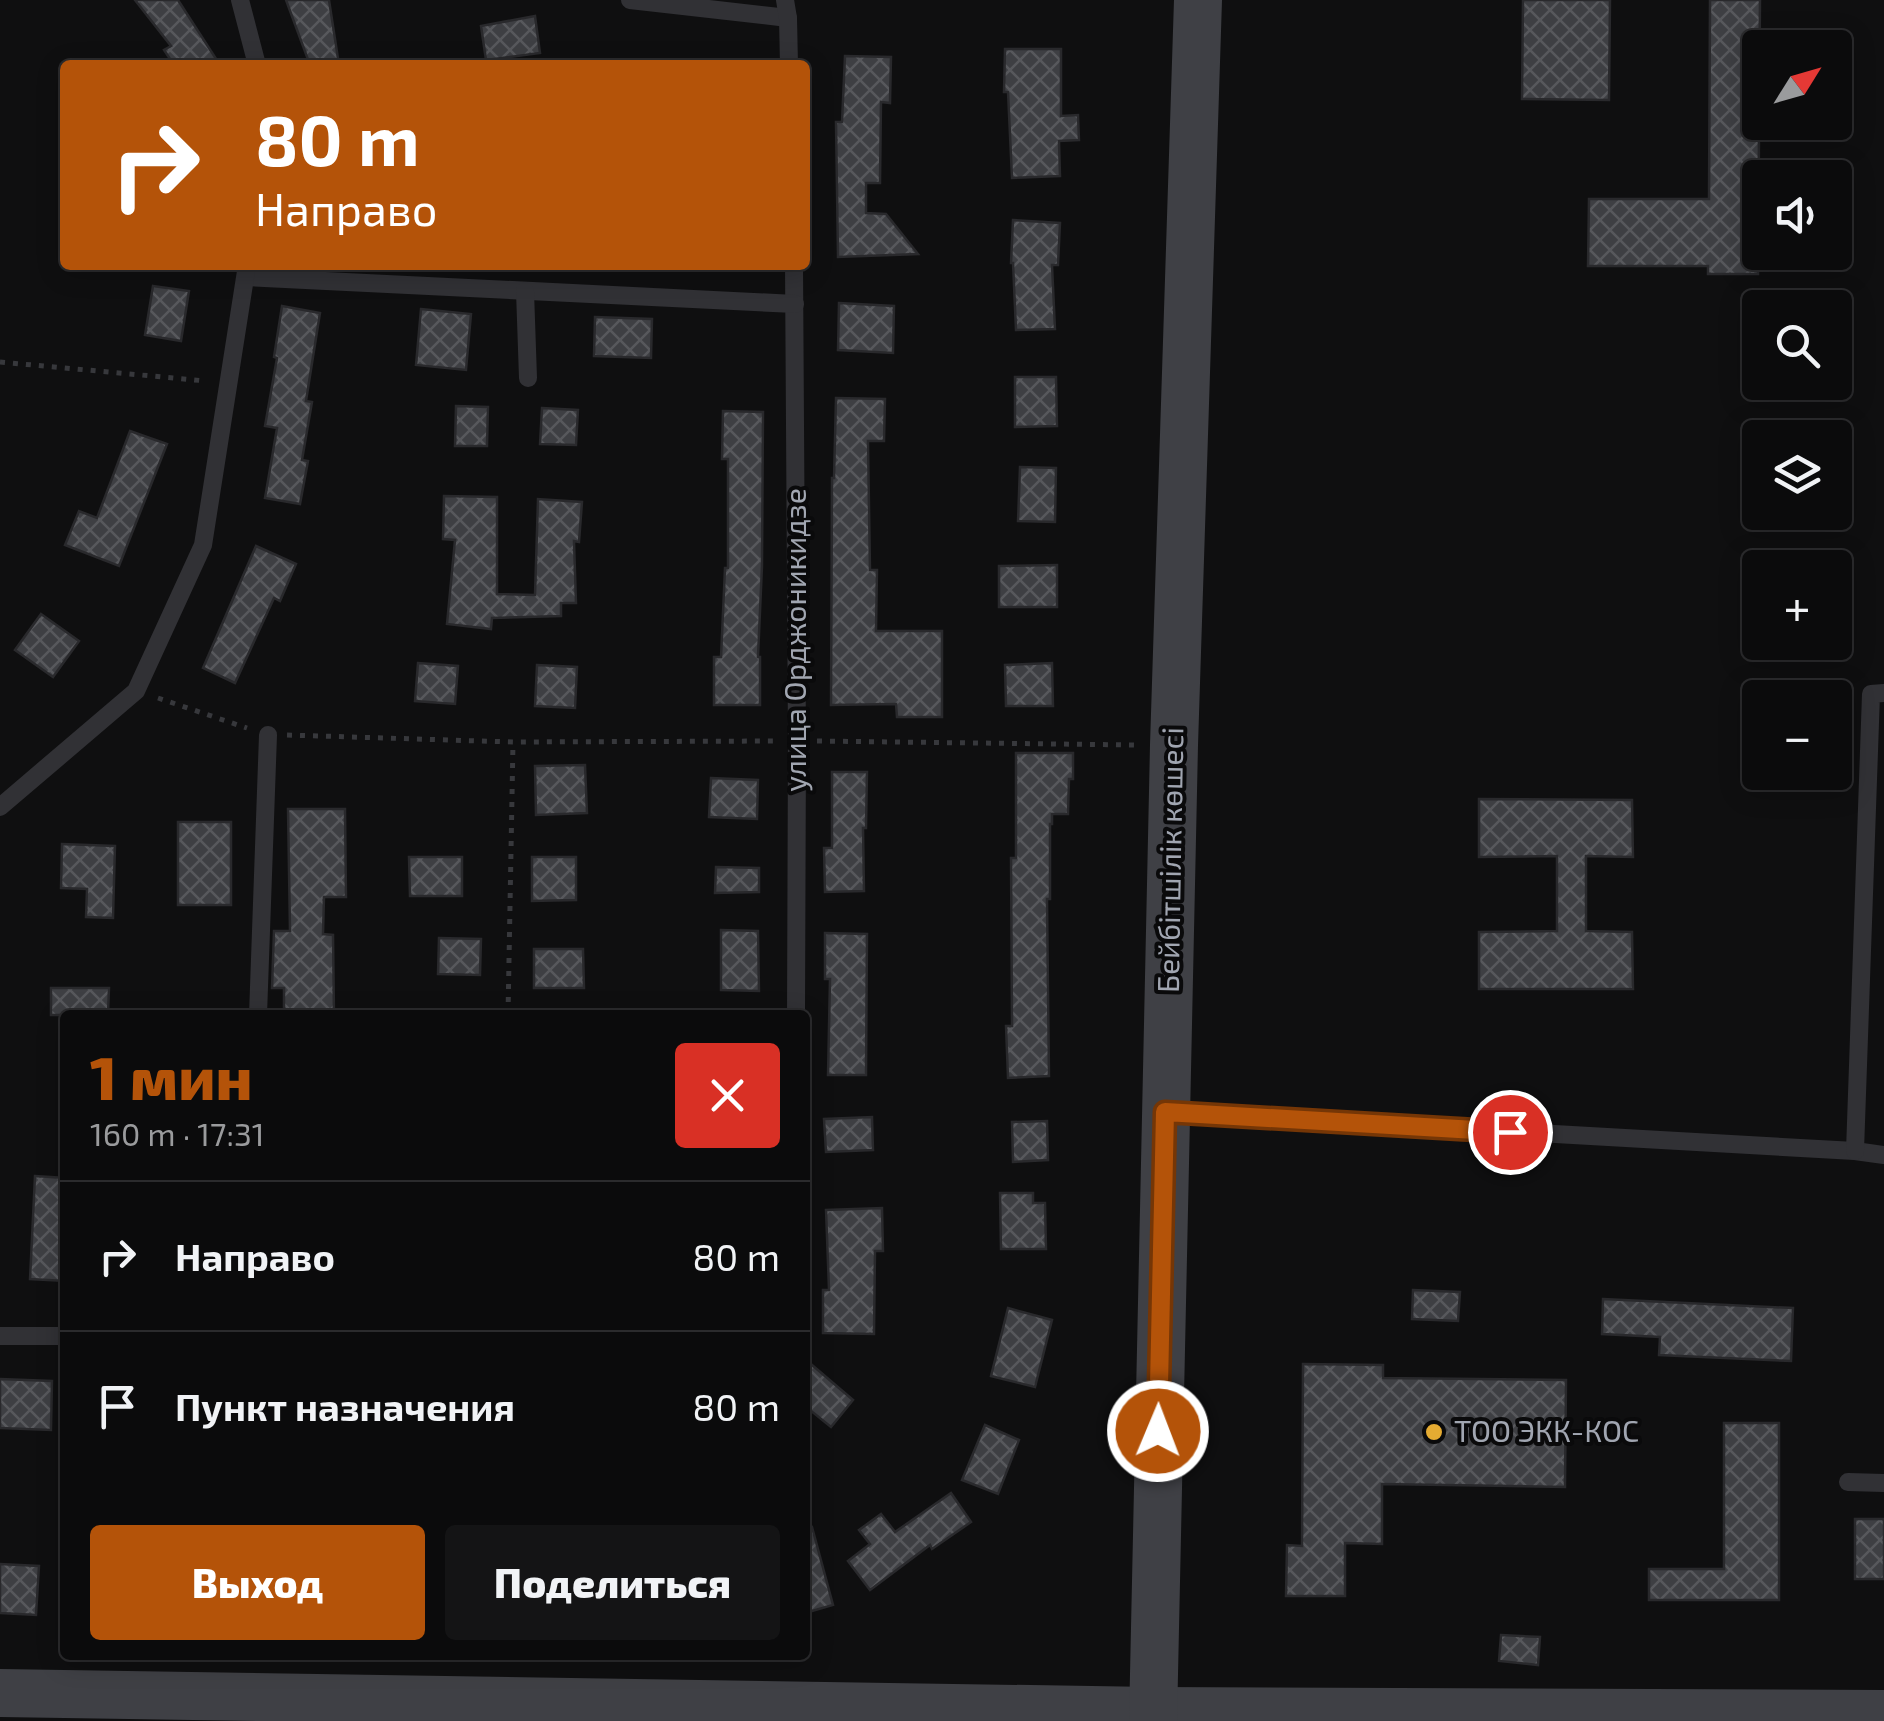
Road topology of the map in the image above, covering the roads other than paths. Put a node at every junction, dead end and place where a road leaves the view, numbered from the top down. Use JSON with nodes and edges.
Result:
{"nodes":[{"id":1,"x":240,"y":0,"type":"edge"},
{"id":2,"x":630,"y":0,"type":"edge"},
{"id":3,"x":1198,"y":0,"type":"edge"},
{"id":4,"x":787,"y":9,"type":"edge"},
{"id":5,"x":255,"y":60,"type":"edge"},
{"id":6,"x":789,"y":60,"type":"edge"},
{"id":7,"x":794,"y":270,"type":"edge"},
{"id":8,"x":247,"y":271,"type":"edge"},
{"id":9,"x":526,"y":291,"type":"junction"},
{"id":10,"x":795,"y":304,"type":"junction"},
{"id":11,"x":528,"y":378,"type":"dead end"},
{"id":12,"x":1884,"y":693,"type":"edge"},
{"id":13,"x":268,"y":735,"type":"road end"},
{"id":14,"x":0,"y":807,"type":"edge"},
{"id":15,"x":258,"y":1010,"type":"edge"},
{"id":16,"x":796,"y":1010,"type":"edge"},
{"id":17,"x":1165,"y":1112,"type":"junction"},
{"id":18,"x":1855,"y":1151,"type":"junction"},
{"id":19,"x":1884,"y":1155,"type":"edge"},
{"id":20,"x":0,"y":1336,"type":"edge"},
{"id":21,"x":60,"y":1336,"type":"edge"},
{"id":22,"x":1848,"y":1482,"type":"dead end"},
{"id":23,"x":1884,"y":1483,"type":"edge"},
{"id":24,"x":0,"y":1693,"type":"edge"},
{"id":25,"x":1884,"y":1714,"type":"edge"},
{"id":26,"x":1153,"y":1716,"type":"edge"}],
"edges":[{"from":1,"to":5,"type":"lane"},
{"from":2,"to":4,"type":"lane"},
{"from":3,"to":17,"type":"street","name":"Бейбітшілік көшесі"},
{"from":4,"to":6,"type":"lane"},
{"from":7,"to":10,"type":"lane","name":"улица Орджоникидзе"},
{"from":8,"to":9,"type":"lane"},
{"from":8,"to":14,"type":"lane"},
{"from":9,"to":10,"type":"lane"},
{"from":9,"to":11,"type":"lane"},
{"from":10,"to":16,"type":"lane","name":"улица Орджоникидзе"},
{"from":12,"to":18,"type":"lane"},
{"from":13,"to":15,"type":"lane"},
{"from":17,"to":18,"type":"lane"},
{"from":17,"to":26,"type":"street","name":"Бейбітшілік көшесі"},
{"from":18,"to":19,"type":"lane"},
{"from":20,"to":21,"type":"lane"},
{"from":22,"to":23,"type":"lane"},
{"from":24,"to":26,"type":"street"},
{"from":25,"to":26,"type":"street"}]}
